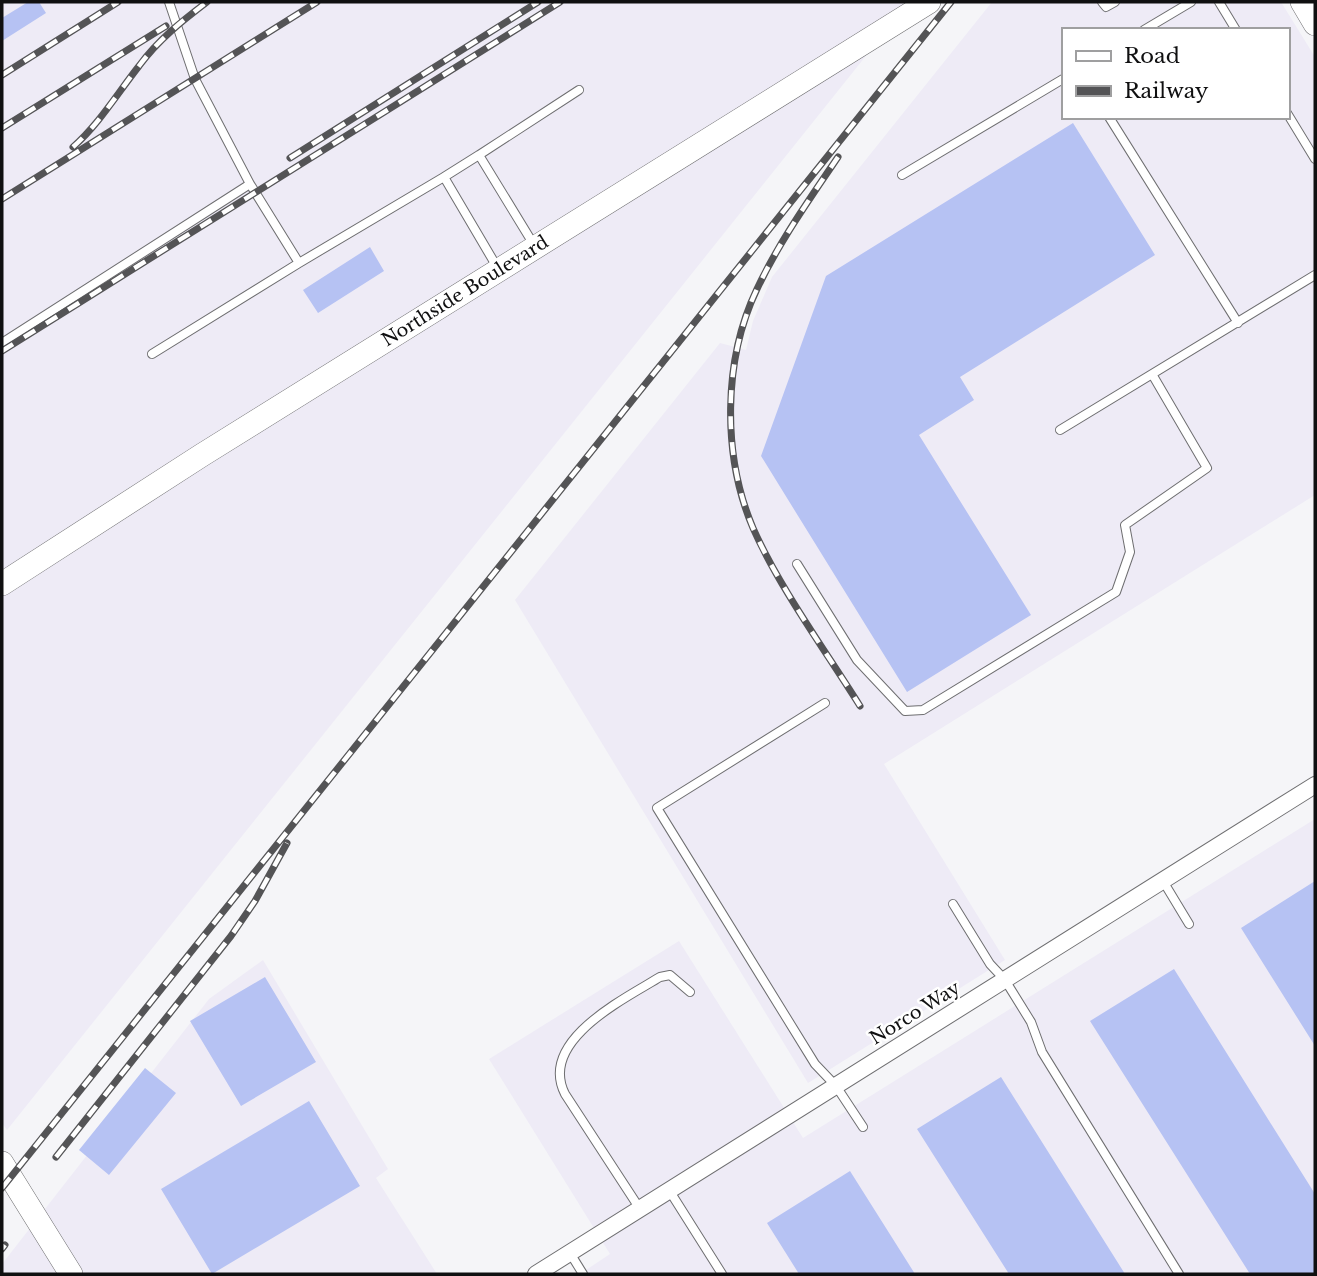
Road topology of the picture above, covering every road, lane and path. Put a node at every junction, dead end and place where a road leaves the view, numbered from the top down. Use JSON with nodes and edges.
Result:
{"nodes":[{"id":1,"x":169,"y":2,"type":"edge"},
{"id":2,"x":929,"y":2,"type":"edge"},
{"id":3,"x":1102,"y":2,"type":"edge"},
{"id":4,"x":1115,"y":2,"type":"edge"},
{"id":5,"x":1191,"y":2,"type":"edge"},
{"id":6,"x":1219,"y":2,"type":"edge"},
{"id":7,"x":1301,"y":2,"type":"edge"},
{"id":8,"x":1180,"y":4,"type":"edge"},
{"id":9,"x":1315,"y":24,"type":"edge"},
{"id":10,"x":1147,"y":28,"type":"edge"},
{"id":11,"x":1235,"y":28,"type":"edge"},
{"id":12,"x":1062,"y":80,"type":"edge"},
{"id":13,"x":579,"y":90,"type":"dead end"},
{"id":14,"x":1289,"y":116,"type":"edge"},
{"id":15,"x":1111,"y":119,"type":"edge"},
{"id":16,"x":479,"y":156,"type":"junction"},
{"id":17,"x":1315,"y":159,"type":"edge"},
{"id":18,"x":902,"y":175,"type":"dead end"},
{"id":19,"x":444,"y":177,"type":"junction"},
{"id":20,"x":250,"y":184,"type":"junction"},
{"id":21,"x":535,"y":247,"type":"junction"},
{"id":22,"x":299,"y":263,"type":"junction"},
{"id":23,"x":499,"y":270,"type":"junction"},
{"id":24,"x":1315,"y":275,"type":"edge"},
{"id":25,"x":1238,"y":323,"type":"junction"},
{"id":26,"x":2,"y":342,"type":"edge"},
{"id":27,"x":152,"y":354,"type":"dead end"},
{"id":28,"x":1152,"y":374,"type":"junction"},
{"id":29,"x":1060,"y":429,"type":"dead end"},
{"id":30,"x":797,"y":564,"type":"dead end"},
{"id":31,"x":2,"y":584,"type":"edge"},
{"id":32,"x":825,"y":703,"type":"dead end"},
{"id":33,"x":1315,"y":785,"type":"edge"},
{"id":34,"x":1163,"y":881,"type":"junction"},
{"id":35,"x":953,"y":904,"type":"dead end"},
{"id":36,"x":1189,"y":923,"type":"dead end"},
{"id":37,"x":1005,"y":980,"type":"junction"},
{"id":38,"x":690,"y":992,"type":"dead end"},
{"id":39,"x":836,"y":1086,"type":"junction"},
{"id":40,"x":863,"y":1127,"type":"dead end"},
{"id":41,"x":2,"y":1163,"type":"edge"},
{"id":42,"x":669,"y":1190,"type":"junction"},
{"id":43,"x":640,"y":1209,"type":"junction"},
{"id":44,"x":570,"y":1253,"type":"junction"},
{"id":45,"x":71,"y":1274,"type":"edge"},
{"id":46,"x":536,"y":1274,"type":"edge"},
{"id":47,"x":583,"y":1274,"type":"edge"},
{"id":48,"x":722,"y":1274,"type":"edge"},
{"id":49,"x":1179,"y":1274,"type":"edge"}],
"edges":[{"from":1,"to":20,"type":"lane"},
{"from":2,"to":21,"type":"main road","name":"Northside Boulevard"},
{"from":3,"to":4,"type":"lane"},
{"from":5,"to":8,"type":"lane"},
{"from":6,"to":11,"type":"lane"},
{"from":7,"to":9,"type":"main road"},
{"from":8,"to":10,"type":"lane"},
{"from":12,"to":18,"type":"lane"},
{"from":13,"to":16,"type":"lane"},
{"from":14,"to":17,"type":"lane"},
{"from":15,"to":25,"type":"lane"},
{"from":16,"to":19,"type":"lane"},
{"from":16,"to":21,"type":"lane"},
{"from":19,"to":22,"type":"lane"},
{"from":19,"to":23,"type":"lane"},
{"from":20,"to":22,"type":"lane"},
{"from":20,"to":26,"type":"lane"},
{"from":21,"to":23,"type":"main road","name":"Northside Boulevard"},
{"from":22,"to":27,"type":"lane"},
{"from":23,"to":31,"type":"main road","name":"Northside Boulevard"},
{"from":24,"to":25,"type":"lane"},
{"from":25,"to":28,"type":"lane"},
{"from":28,"to":29,"type":"lane"},
{"from":28,"to":30,"type":"lane"},
{"from":32,"to":39,"type":"lane"},
{"from":33,"to":34,"type":"street","name":"Norco Way"},
{"from":34,"to":36,"type":"lane"},
{"from":34,"to":37,"type":"street","name":"Norco Way"},
{"from":35,"to":37,"type":"lane"},
{"from":37,"to":39,"type":"street","name":"Norco Way"},
{"from":37,"to":49,"type":"lane"},
{"from":38,"to":43,"type":"lane"},
{"from":39,"to":40,"type":"lane"},
{"from":39,"to":42,"type":"street","name":"Norco Way"},
{"from":41,"to":45,"type":"main road"},
{"from":42,"to":43,"type":"street","name":"Norco Way"},
{"from":42,"to":48,"type":"lane"},
{"from":43,"to":44,"type":"street","name":"Norco Way"},
{"from":44,"to":46,"type":"street","name":"Norco Way"},
{"from":44,"to":47,"type":"lane"}]}
